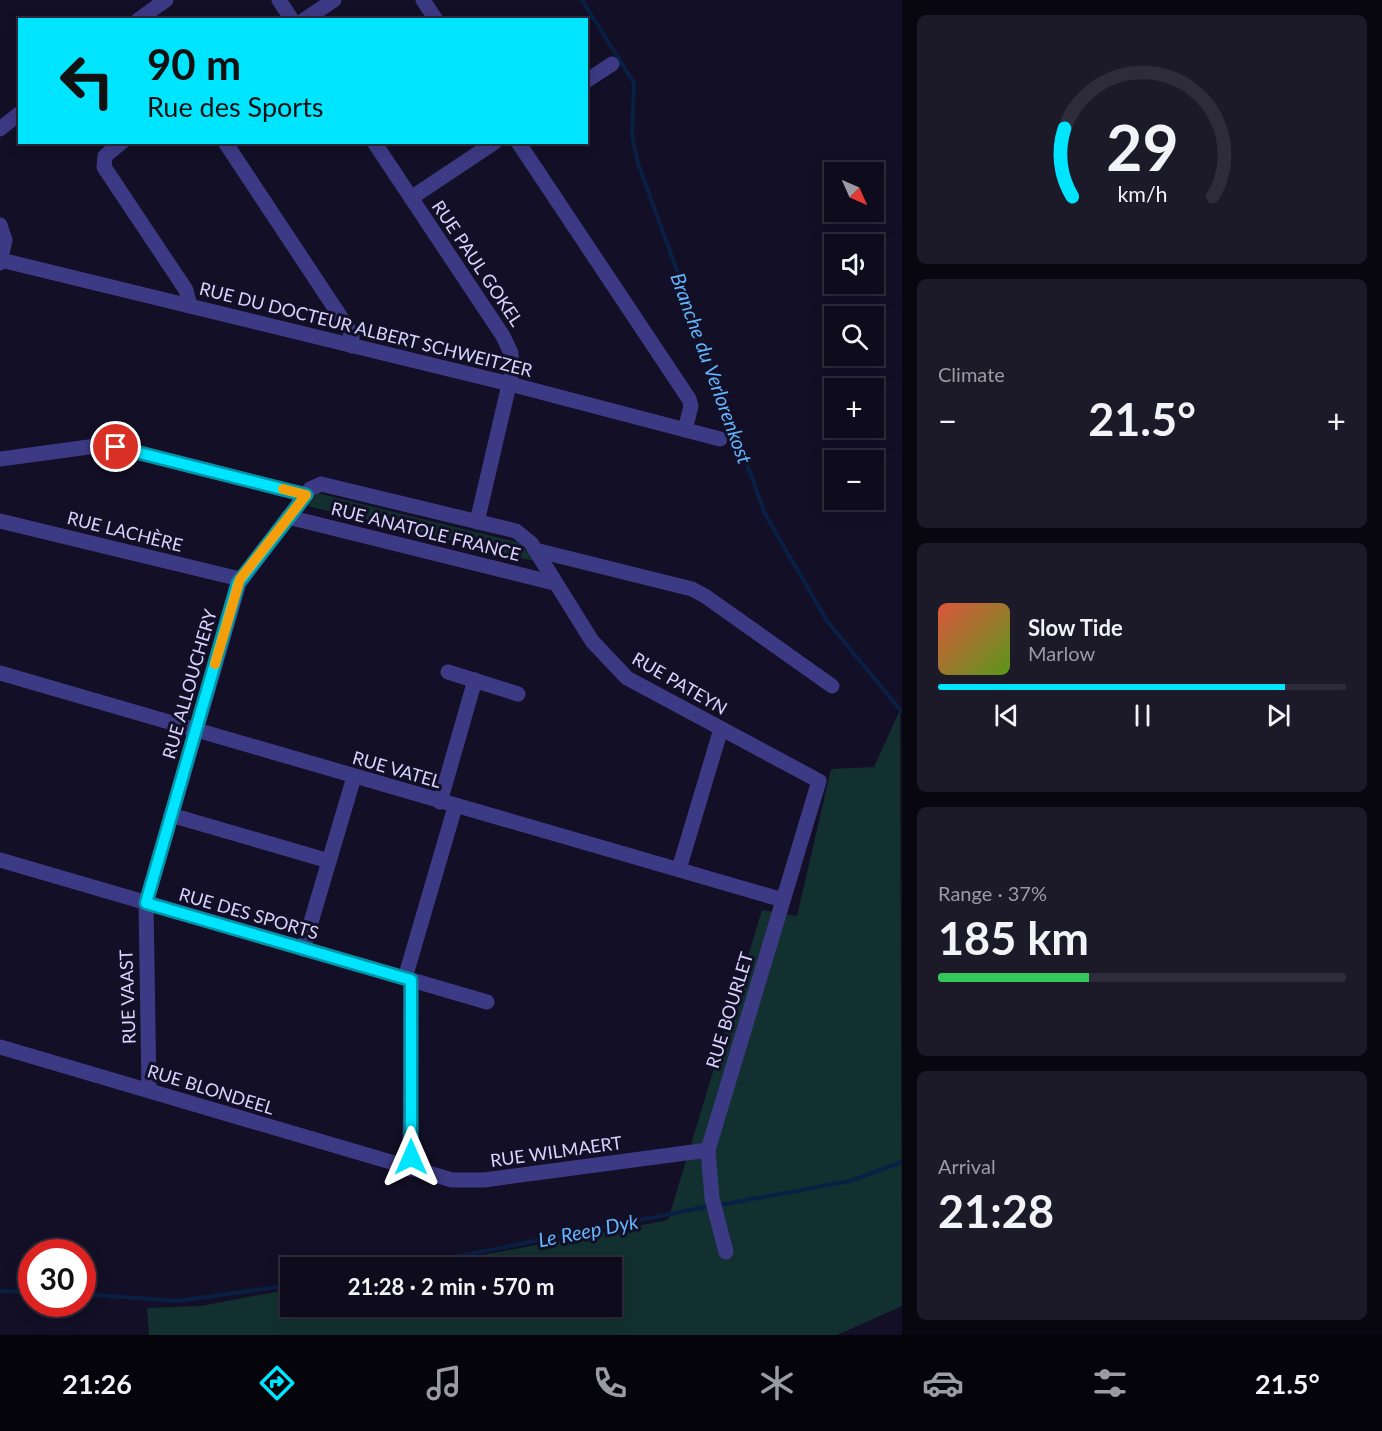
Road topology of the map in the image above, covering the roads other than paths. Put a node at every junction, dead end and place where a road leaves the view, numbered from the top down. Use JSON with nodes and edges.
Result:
{"nodes":[{"id":1,"x":155,"y":0,"type":"edge"},
{"id":2,"x":166,"y":0,"type":"edge"},
{"id":3,"x":279,"y":0,"type":"edge"},
{"id":4,"x":334,"y":0,"type":"edge"},
{"id":5,"x":423,"y":0,"type":"edge"},
{"id":6,"x":139,"y":18,"type":"edge"},
{"id":7,"x":140,"y":18,"type":"edge"},
{"id":8,"x":291,"y":18,"type":"edge"},
{"id":9,"x":307,"y":18,"type":"edge"},
{"id":10,"x":435,"y":18,"type":"edge"},
{"id":11,"x":612,"y":64,"type":"dead end"},
{"id":12,"x":588,"y":80,"type":"edge"},
{"id":13,"x":18,"y":115,"type":"edge"},
{"id":14,"x":0,"y":129,"type":"edge"},
{"id":15,"x":119,"y":144,"type":"edge"},
{"id":16,"x":226,"y":144,"type":"edge"},
{"id":17,"x":375,"y":144,"type":"edge"},
{"id":18,"x":492,"y":144,"type":"edge"},
{"id":19,"x":519,"y":144,"type":"edge"},
{"id":20,"x":411,"y":198,"type":"junction"},
{"id":21,"x":0,"y":225,"type":"edge"},
{"id":22,"x":0,"y":261,"type":"edge"},
{"id":23,"x":190,"y":306,"type":"junction"},
{"id":24,"x":352,"y":346,"type":"junction"},
{"id":25,"x":510,"y":384,"type":"junction"},
{"id":26,"x":685,"y":430,"type":"junction"},
{"id":27,"x":720,"y":439,"type":"dead end"},
{"id":28,"x":0,"y":459,"type":"edge"},
{"id":29,"x":306,"y":495,"type":"junction"},
{"id":30,"x":288,"y":517,"type":"junction"},
{"id":31,"x":0,"y":521,"type":"edge"},
{"id":32,"x":477,"y":522,"type":"junction"},
{"id":33,"x":535,"y":550,"type":"junction"},
{"id":34,"x":240,"y":579,"type":"junction"},
{"id":35,"x":554,"y":583,"type":"junction"},
{"id":36,"x":448,"y":672,"type":"dead end"},
{"id":37,"x":0,"y":673,"type":"edge"},
{"id":38,"x":475,"y":680,"type":"junction"},
{"id":39,"x":832,"y":687,"type":"dead end"},
{"id":40,"x":518,"y":694,"type":"dead end"},
{"id":41,"x":721,"y":729,"type":"junction"},
{"id":42,"x":195,"y":731,"type":"junction"},
{"id":43,"x":354,"y":777,"type":"junction"},
{"id":44,"x":819,"y":782,"type":"joint"},
{"id":45,"x":440,"y":802,"type":"junction"},
{"id":46,"x":455,"y":807,"type":"junction"},
{"id":47,"x":171,"y":815,"type":"junction"},
{"id":48,"x":0,"y":860,"type":"edge"},
{"id":49,"x":329,"y":861,"type":"junction"},
{"id":50,"x":679,"y":869,"type":"junction"},
{"id":51,"x":783,"y":900,"type":"junction"},
{"id":52,"x":146,"y":903,"type":"junction"},
{"id":53,"x":303,"y":949,"type":"junction"},
{"id":54,"x":408,"y":979,"type":"junction"},
{"id":55,"x":487,"y":1002,"type":"dead end"},
{"id":56,"x":0,"y":1047,"type":"edge"},
{"id":57,"x":149,"y":1090,"type":"junction"},
{"id":58,"x":708,"y":1150,"type":"junction"},
{"id":59,"x":410,"y":1169,"type":"junction"},
{"id":60,"x":726,"y":1252,"type":"dead end"}],
"edges":[{"from":1,"to":6,"type":"street"},
{"from":2,"to":7,"type":"street"},
{"from":3,"to":8,"type":"street"},
{"from":4,"to":9,"type":"street"},
{"from":5,"to":10,"type":"street"},
{"from":11,"to":12,"type":"street"},
{"from":13,"to":14,"type":"street"},
{"from":15,"to":23,"type":"street"},
{"from":16,"to":24,"type":"street"},
{"from":17,"to":20,"type":"street","name":"RUE PAUL GOKEL"},
{"from":18,"to":20,"type":"street"},
{"from":19,"to":26,"type":"street"},
{"from":20,"to":25,"type":"street","name":"RUE PAUL GOKEL"},
{"from":21,"to":22,"type":"street"},
{"from":22,"to":23,"type":"street","name":"RUE DU DOCTEUR ALBERT SCHWEITZER"},
{"from":23,"to":24,"type":"street","name":"RUE DU DOCTEUR ALBERT SCHWEITZER"},
{"from":24,"to":25,"type":"street","name":"RUE DU DOCTEUR ALBERT SCHWEITZER"},
{"from":25,"to":26,"type":"street","name":"RUE DU DOCTEUR ALBERT SCHWEITZER"},
{"from":25,"to":32,"type":"street","name":"RUE PAUL GOKEL"},
{"from":26,"to":27,"type":"street","name":"RUE DU DOCTEUR ALBERT SCHWEITZER"},
{"from":28,"to":29,"type":"street"},
{"from":29,"to":30,"type":"street","name":"RUE ALLOUCHERY"},
{"from":29,"to":32,"type":"street","name":"RUE ANATOLE FRANCE"},
{"from":30,"to":34,"type":"street","name":"RUE ALLOUCHERY"},
{"from":30,"to":35,"type":"street","name":"RUE ANATOLE FRANCE"},
{"from":31,"to":34,"type":"street","name":"RUE LACHÈRE"},
{"from":32,"to":33,"type":"street","name":"RUE ANATOLE FRANCE"},
{"from":33,"to":35,"type":"street","name":"RUE PATEYN"},
{"from":33,"to":39,"type":"street","name":"RUE ANATOLE FRANCE"},
{"from":34,"to":42,"type":"street","name":"RUE ALLOUCHERY"},
{"from":35,"to":41,"type":"street","name":"RUE PATEYN"},
{"from":36,"to":38,"type":"street"},
{"from":37,"to":42,"type":"street","name":"RUE VATEL"},
{"from":38,"to":40,"type":"street"},
{"from":38,"to":45,"type":"street"},
{"from":41,"to":44,"type":"street","name":"RUE PATEYN"},
{"from":41,"to":50,"type":"street"},
{"from":42,"to":43,"type":"street","name":"RUE VATEL"},
{"from":42,"to":47,"type":"street","name":"RUE ALLOUCHERY"},
{"from":43,"to":45,"type":"street","name":"RUE VATEL"},
{"from":43,"to":49,"type":"street"},
{"from":44,"to":51,"type":"street","name":"RUE BOURLET"},
{"from":45,"to":46,"type":"street","name":"RUE VATEL"},
{"from":46,"to":50,"type":"street","name":"RUE VATEL"},
{"from":46,"to":54,"type":"street"},
{"from":47,"to":49,"type":"street"},
{"from":47,"to":52,"type":"street","name":"RUE ALLOUCHERY"},
{"from":48,"to":52,"type":"street","name":"RUE DES SPORTS"},
{"from":49,"to":53,"type":"street"},
{"from":50,"to":51,"type":"street","name":"RUE VATEL"},
{"from":51,"to":58,"type":"street","name":"RUE BOURLET"},
{"from":52,"to":53,"type":"street","name":"RUE DES SPORTS"},
{"from":52,"to":57,"type":"street","name":"RUE VAAST"},
{"from":53,"to":54,"type":"street","name":"RUE DES SPORTS"},
{"from":54,"to":55,"type":"street","name":"RUE DES SPORTS"},
{"from":54,"to":59,"type":"street"},
{"from":56,"to":57,"type":"street","name":"RUE BLONDEEL"},
{"from":57,"to":59,"type":"street","name":"RUE BLONDEEL"},
{"from":58,"to":59,"type":"street","name":"RUE WILMAERT"},
{"from":58,"to":60,"type":"street","name":"RUE BOURLET"}]}
